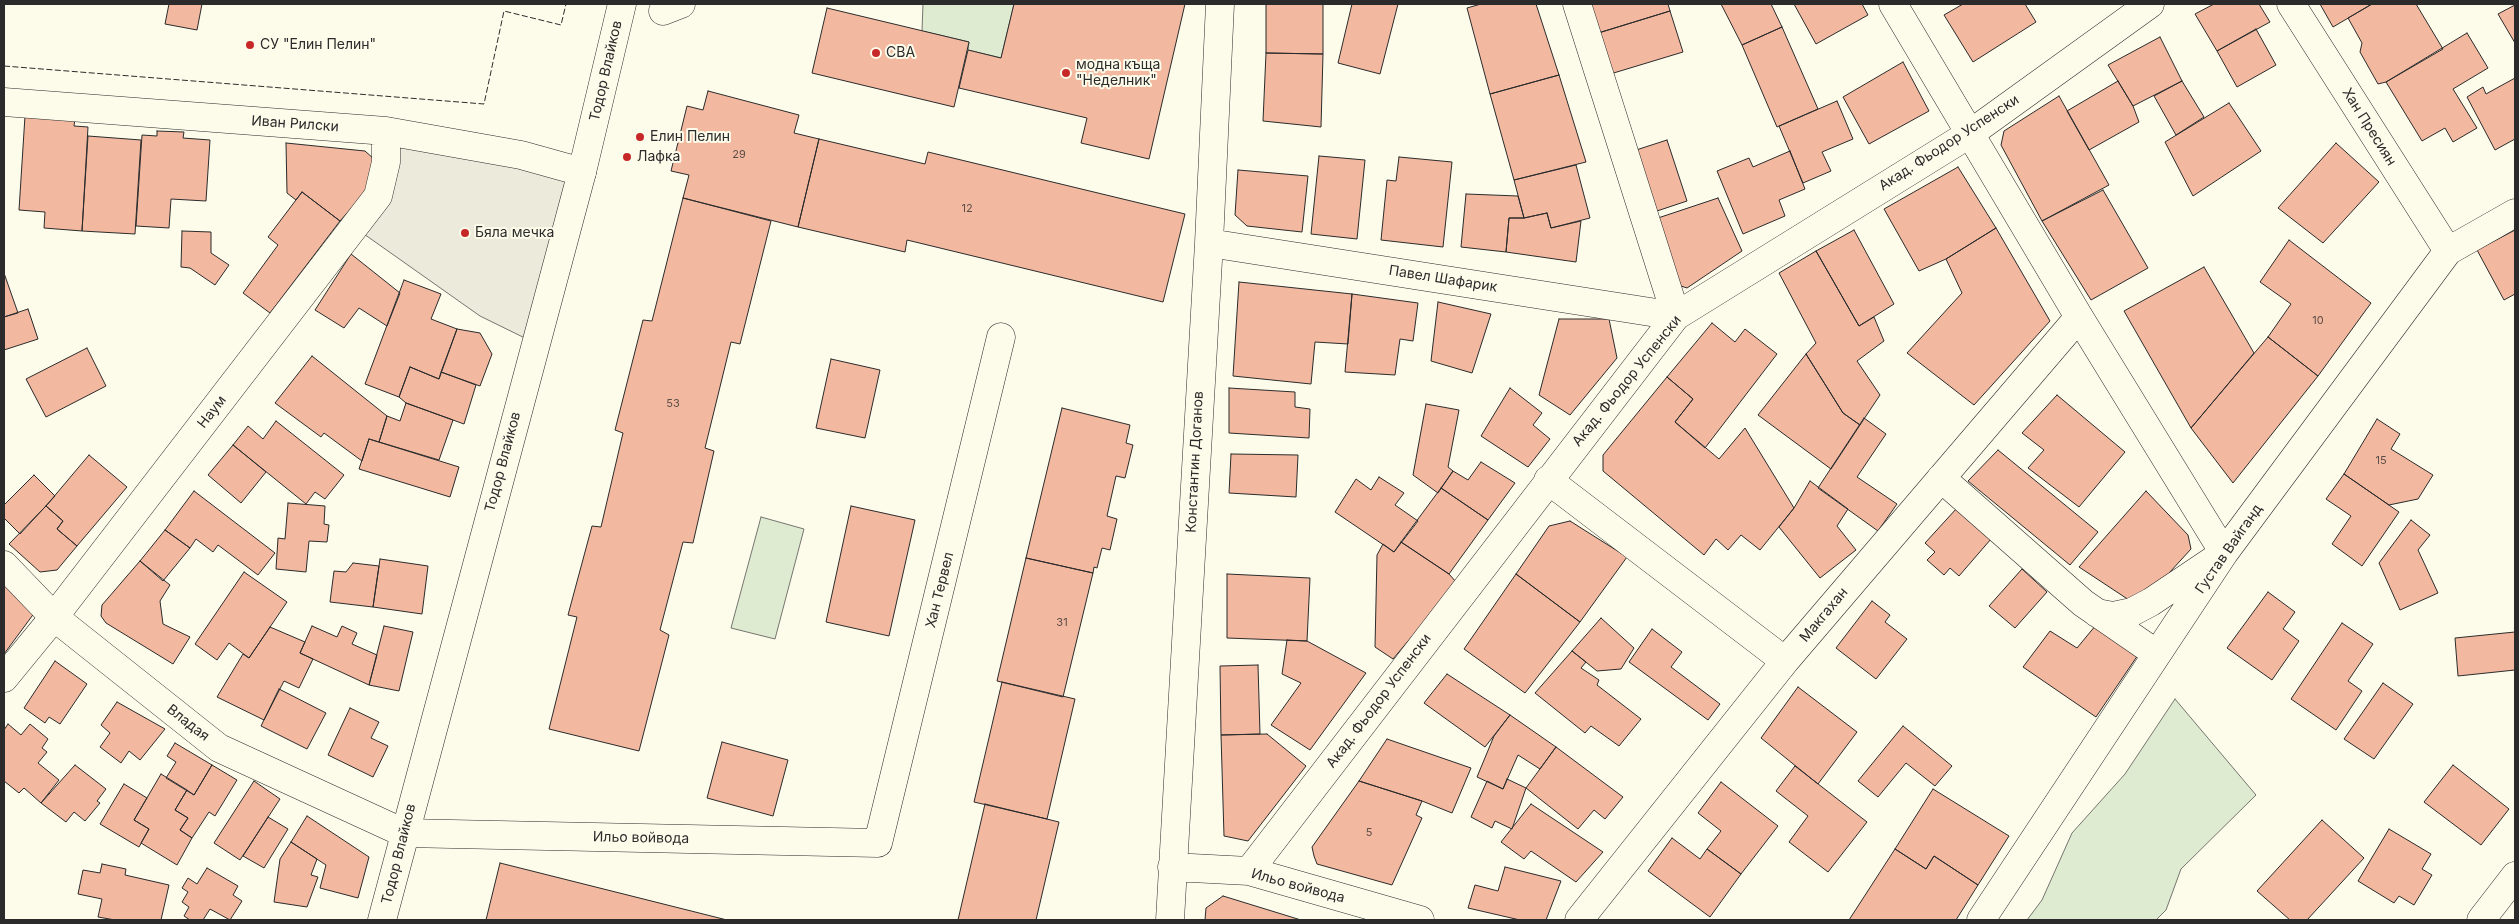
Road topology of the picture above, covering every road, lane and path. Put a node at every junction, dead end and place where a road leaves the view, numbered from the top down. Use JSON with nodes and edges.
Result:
{"nodes":[{"id":1,"x":622,"y":4,"type":"edge"},
{"id":2,"x":1220,"y":4,"type":"edge"},
{"id":3,"x":1577,"y":4,"type":"edge"},
{"id":4,"x":1893,"y":4,"type":"edge"},
{"id":5,"x":2150,"y":4,"type":"edge"},
{"id":6,"x":2291,"y":4,"type":"edge"},
{"id":7,"x":4,"y":102,"type":"edge"},
{"id":8,"x":386,"y":131,"type":"junction"},
{"id":9,"x":1971,"y":133,"type":"junction"},
{"id":10,"x":582,"y":172,"type":"junction"},
{"id":11,"x":2515,"y":213,"type":"edge"},
{"id":12,"x":1209,"y":243,"type":"junction"},
{"id":13,"x":2448,"y":251,"type":"junction"},
{"id":14,"x":1676,"y":316,"type":"junction"},
{"id":15,"x":2079,"y":317,"type":"junction"},
{"id":16,"x":1001,"y":337,"type":"dead end"},
{"id":17,"x":1941,"y":478,"type":"junction"},
{"id":18,"x":1548,"y":480,"type":"junction"},
{"id":19,"x":2224,"y":553,"type":"junction"},
{"id":20,"x":4,"y":565,"type":"edge"},
{"id":21,"x":2097,"y":613,"type":"junction"},
{"id":22,"x":54,"y":617,"type":"junction"},
{"id":23,"x":2157,"y":654,"type":"junction"},
{"id":24,"x":1785,"y":661,"type":"junction"},
{"id":25,"x":4,"y":678,"type":"edge"},
{"id":26,"x":404,"y":833,"type":"junction"},
{"id":27,"x":878,"y":843,"type":"joint"},
{"id":28,"x":1172,"y":867,"type":"junction"},
{"id":29,"x":1249,"y":872,"type":"junction"},
{"id":30,"x":2515,"y":876,"type":"edge"},
{"id":31,"x":382,"y":920,"type":"edge"},
{"id":32,"x":1170,"y":920,"type":"edge"},
{"id":33,"x":1420,"y":920,"type":"edge"},
{"id":34,"x":1579,"y":920,"type":"edge"},
{"id":35,"x":1980,"y":920,"type":"edge"},
{"id":36,"x":2481,"y":920,"type":"edge"}],
"edges":[{"from":1,"to":10,"type":"street","name":"Тодор Влайков"},
{"from":2,"to":12,"type":"street","name":"Константин Доганов"},
{"from":3,"to":14,"type":"street"},
{"from":4,"to":9,"type":"street"},
{"from":5,"to":9,"type":"street","name":"Акад. Фьодор Успенски"},
{"from":6,"to":13,"type":"street","name":"Хан Пресиян"},
{"from":7,"to":8,"type":"street","name":"Иван Рилски"},
{"from":8,"to":10,"type":"street","name":"Иван Рилски"},
{"from":8,"to":22,"type":"street","name":"Наум"},
{"from":9,"to":14,"type":"street","name":"Акад. Фьодор Успенски"},
{"from":9,"to":15,"type":"street"},
{"from":10,"to":26,"type":"street","name":"Тодор Влайков"},
{"from":11,"to":13,"type":"street","name":"Густав Вайганд"},
{"from":12,"to":14,"type":"street","name":"Павел Шафарик"},
{"from":12,"to":28,"type":"street","name":"Константин Доганов"},
{"from":13,"to":19,"type":"street","name":"Густав Вайганд"},
{"from":14,"to":18,"type":"street","name":"Акад. Фьодор Успенски"},
{"from":15,"to":17,"type":"street","name":"Макгахан"},
{"from":15,"to":19,"type":"street"},
{"from":16,"to":27,"type":"street","name":"Хан Тервел"},
{"from":17,"to":21,"type":"street"},
{"from":17,"to":24,"type":"street","name":"Макгахан"},
{"from":18,"to":24,"type":"street"},
{"from":18,"to":29,"type":"street","name":"Акад. Фьодор Успенски"},
{"from":19,"to":21,"type":"street"},
{"from":19,"to":23,"type":"street","name":"Густав Вайганд"},
{"from":20,"to":22,"type":"street","name":"Владая"},
{"from":21,"to":23,"type":"street"},
{"from":22,"to":25,"type":"street","name":"Наум"},
{"from":22,"to":26,"type":"street","name":"Владая"},
{"from":23,"to":35,"type":"street","name":"Густав Вайганд"},
{"from":24,"to":34,"type":"street","name":"Макгахан"},
{"from":26,"to":27,"type":"street","name":"Ильо войвода"},
{"from":26,"to":31,"type":"street","name":"Тодор Влайков"},
{"from":28,"to":29,"type":"street","name":"Ильо войвода"},
{"from":28,"to":32,"type":"street","name":"Константин Доганов"},
{"from":29,"to":33,"type":"street","name":"Ильо войвода"},
{"from":30,"to":36,"type":"street"}]}
